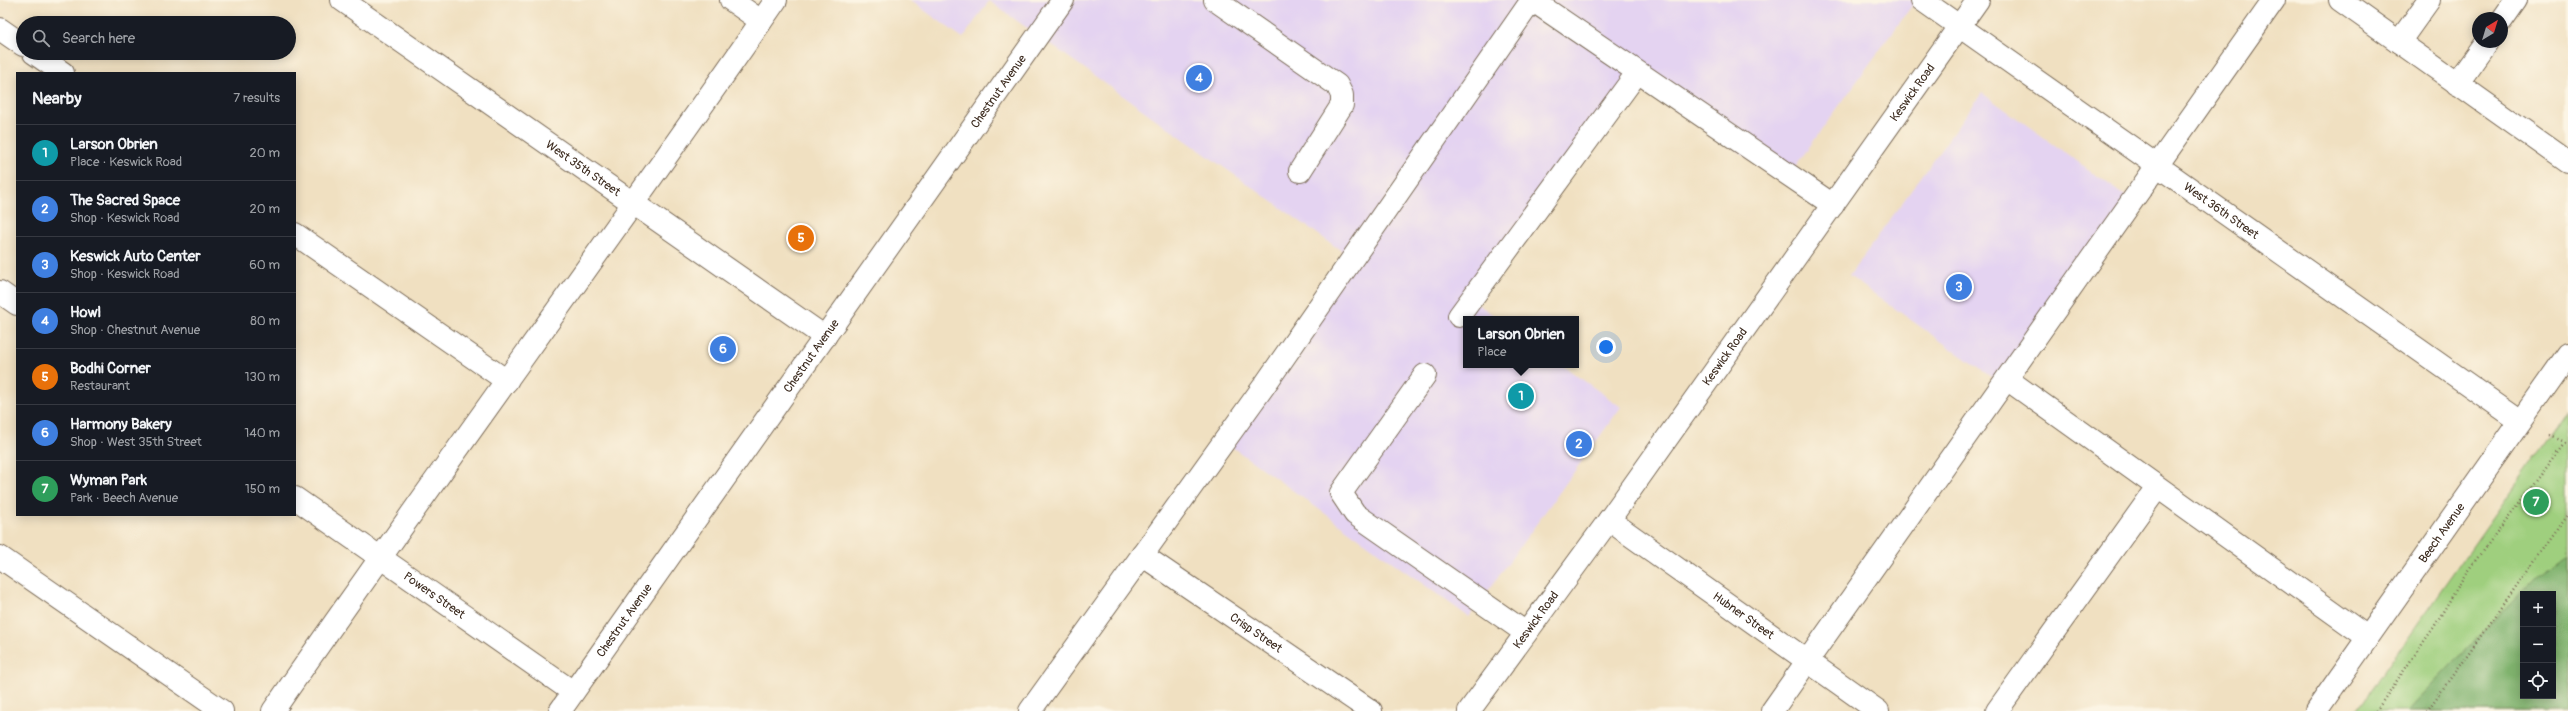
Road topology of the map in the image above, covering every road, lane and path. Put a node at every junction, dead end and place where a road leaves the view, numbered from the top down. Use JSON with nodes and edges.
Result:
{"nodes":[{"id":1,"x":342,"y":0,"type":"edge"},
{"id":2,"x":731,"y":0,"type":"edge"},
{"id":3,"x":776,"y":0,"type":"edge"},
{"id":4,"x":1063,"y":0,"type":"edge"},
{"id":5,"x":1215,"y":0,"type":"edge"},
{"id":6,"x":1532,"y":0,"type":"edge"},
{"id":7,"x":1922,"y":0,"type":"edge"},
{"id":8,"x":1978,"y":0,"type":"edge"},
{"id":9,"x":2274,"y":0,"type":"edge"},
{"id":10,"x":2340,"y":0,"type":"edge"},
{"id":11,"x":2429,"y":0,"type":"edge"},
{"id":12,"x":2516,"y":0,"type":"edge"},
{"id":13,"x":2508,"y":12,"type":"edge"},
{"id":14,"x":762,"y":21,"type":"junction"},
{"id":15,"x":1960,"y":27,"type":"junction"},
{"id":16,"x":0,"y":29,"type":"edge"},
{"id":17,"x":16,"y":40,"type":"edge"},
{"id":18,"x":2399,"y":42,"type":"junction"},
{"id":19,"x":2483,"y":48,"type":"edge"},
{"id":20,"x":44,"y":60,"type":"edge"},
{"id":21,"x":62,"y":72,"type":"edge"},
{"id":22,"x":1637,"y":73,"type":"junction"},
{"id":23,"x":2457,"y":84,"type":"junction"},
{"id":24,"x":2568,"y":162,"type":"edge"},
{"id":25,"x":2158,"y":166,"type":"junction"},
{"id":26,"x":1300,"y":170,"type":"dead end"},
{"id":27,"x":634,"y":204,"type":"junction"},
{"id":28,"x":1833,"y":205,"type":"junction"},
{"id":29,"x":296,"y":235,"type":"edge"},
{"id":30,"x":0,"y":292,"type":"edge"},
{"id":31,"x":16,"y":303,"type":"edge"},
{"id":32,"x":1459,"y":316,"type":"dead end"},
{"id":33,"x":825,"y":337,"type":"junction"},
{"id":34,"x":2568,"y":354,"type":"edge"},
{"id":35,"x":1425,"y":375,"type":"dead end"},
{"id":36,"x":2007,"y":380,"type":"junction"},
{"id":37,"x":507,"y":381,"type":"junction"},
{"id":38,"x":2520,"y":421,"type":"junction"},
{"id":39,"x":2564,"y":443,"type":"dead end"},
{"id":40,"x":2157,"y":488,"type":"junction"},
{"id":41,"x":296,"y":499,"type":"edge"},
{"id":42,"x":2568,"y":514,"type":"edge"},
{"id":43,"x":1608,"y":520,"type":"junction"},
{"id":44,"x":1142,"y":555,"type":"junction"},
{"id":45,"x":0,"y":556,"type":"edge"},
{"id":46,"x":380,"y":557,"type":"junction"},
{"id":47,"x":1526,"y":633,"type":"junction"},
{"id":48,"x":2367,"y":637,"type":"junction"},
{"id":49,"x":1807,"y":661,"type":"junction"},
{"id":50,"x":573,"y":692,"type":"junction"},
{"id":51,"x":222,"y":711,"type":"edge"},
{"id":52,"x":273,"y":711,"type":"edge"},
{"id":53,"x":560,"y":711,"type":"edge"},
{"id":54,"x":1030,"y":711,"type":"edge"},
{"id":55,"x":1371,"y":711,"type":"edge"},
{"id":56,"x":1469,"y":711,"type":"edge"},
{"id":57,"x":1772,"y":711,"type":"edge"},
{"id":58,"x":1878,"y":711,"type":"edge"},
{"id":59,"x":1997,"y":711,"type":"edge"},
{"id":60,"x":2316,"y":711,"type":"edge"},
{"id":61,"x":2376,"y":711,"type":"edge"},
{"id":62,"x":2427,"y":711,"type":"edge"}],
"edges":[{"from":1,"to":27,"type":"street","name":"West 35th Street"},
{"from":2,"to":14,"type":"street"},
{"from":3,"to":14,"type":"street"},
{"from":4,"to":33,"type":"street","name":"Chestnut Avenue"},
{"from":5,"to":26,"type":"street"},
{"from":6,"to":22,"type":"street"},
{"from":6,"to":44,"type":"street"},
{"from":7,"to":15,"type":"street","name":"West 36th Street"},
{"from":8,"to":15,"type":"street","name":"Keswick Road"},
{"from":9,"to":25,"type":"street"},
{"from":10,"to":18,"type":"street"},
{"from":11,"to":18,"type":"street"},
{"from":12,"to":13,"type":"street"},
{"from":14,"to":27,"type":"street"},
{"from":15,"to":25,"type":"street","name":"West 36th Street"},
{"from":15,"to":28,"type":"street","name":"Keswick Road"},
{"from":16,"to":17,"type":"street"},
{"from":18,"to":23,"type":"street"},
{"from":19,"to":23,"type":"street"},
{"from":20,"to":21,"type":"street"},
{"from":22,"to":28,"type":"street"},
{"from":22,"to":32,"type":"street"},
{"from":23,"to":24,"type":"street"},
{"from":25,"to":36,"type":"street"},
{"from":25,"to":38,"type":"street","name":"West 36th Street"},
{"from":27,"to":33,"type":"street","name":"West 35th Street"},
{"from":27,"to":37,"type":"street"},
{"from":28,"to":43,"type":"street","name":"Keswick Road"},
{"from":29,"to":37,"type":"street"},
{"from":30,"to":31,"type":"street"},
{"from":33,"to":50,"type":"street","name":"Chestnut Avenue"},
{"from":34,"to":38,"type":"street","name":"Beech Avenue"},
{"from":35,"to":47,"type":"street"},
{"from":36,"to":40,"type":"street"},
{"from":36,"to":49,"type":"street"},
{"from":37,"to":46,"type":"street"},
{"from":38,"to":48,"type":"street","name":"Beech Avenue"},
{"from":39,"to":61,"type":"path"},
{"from":40,"to":48,"type":"street"},
{"from":40,"to":59,"type":"street"},
{"from":41,"to":46,"type":"street","name":"Powers Street"},
{"from":42,"to":62,"type":"path"},
{"from":43,"to":47,"type":"street","name":"Keswick Road"},
{"from":43,"to":49,"type":"street","name":"Hubner Street"},
{"from":44,"to":54,"type":"street"},
{"from":44,"to":55,"type":"street","name":"Crisp Street"},
{"from":45,"to":51,"type":"street"},
{"from":46,"to":50,"type":"street","name":"Powers Street"},
{"from":46,"to":52,"type":"street"},
{"from":47,"to":56,"type":"street","name":"Keswick Road"},
{"from":48,"to":60,"type":"street","name":"Beech Avenue"},
{"from":49,"to":57,"type":"street"},
{"from":49,"to":58,"type":"street","name":"Hubner Street"},
{"from":50,"to":53,"type":"street","name":"Chestnut Avenue"}]}
